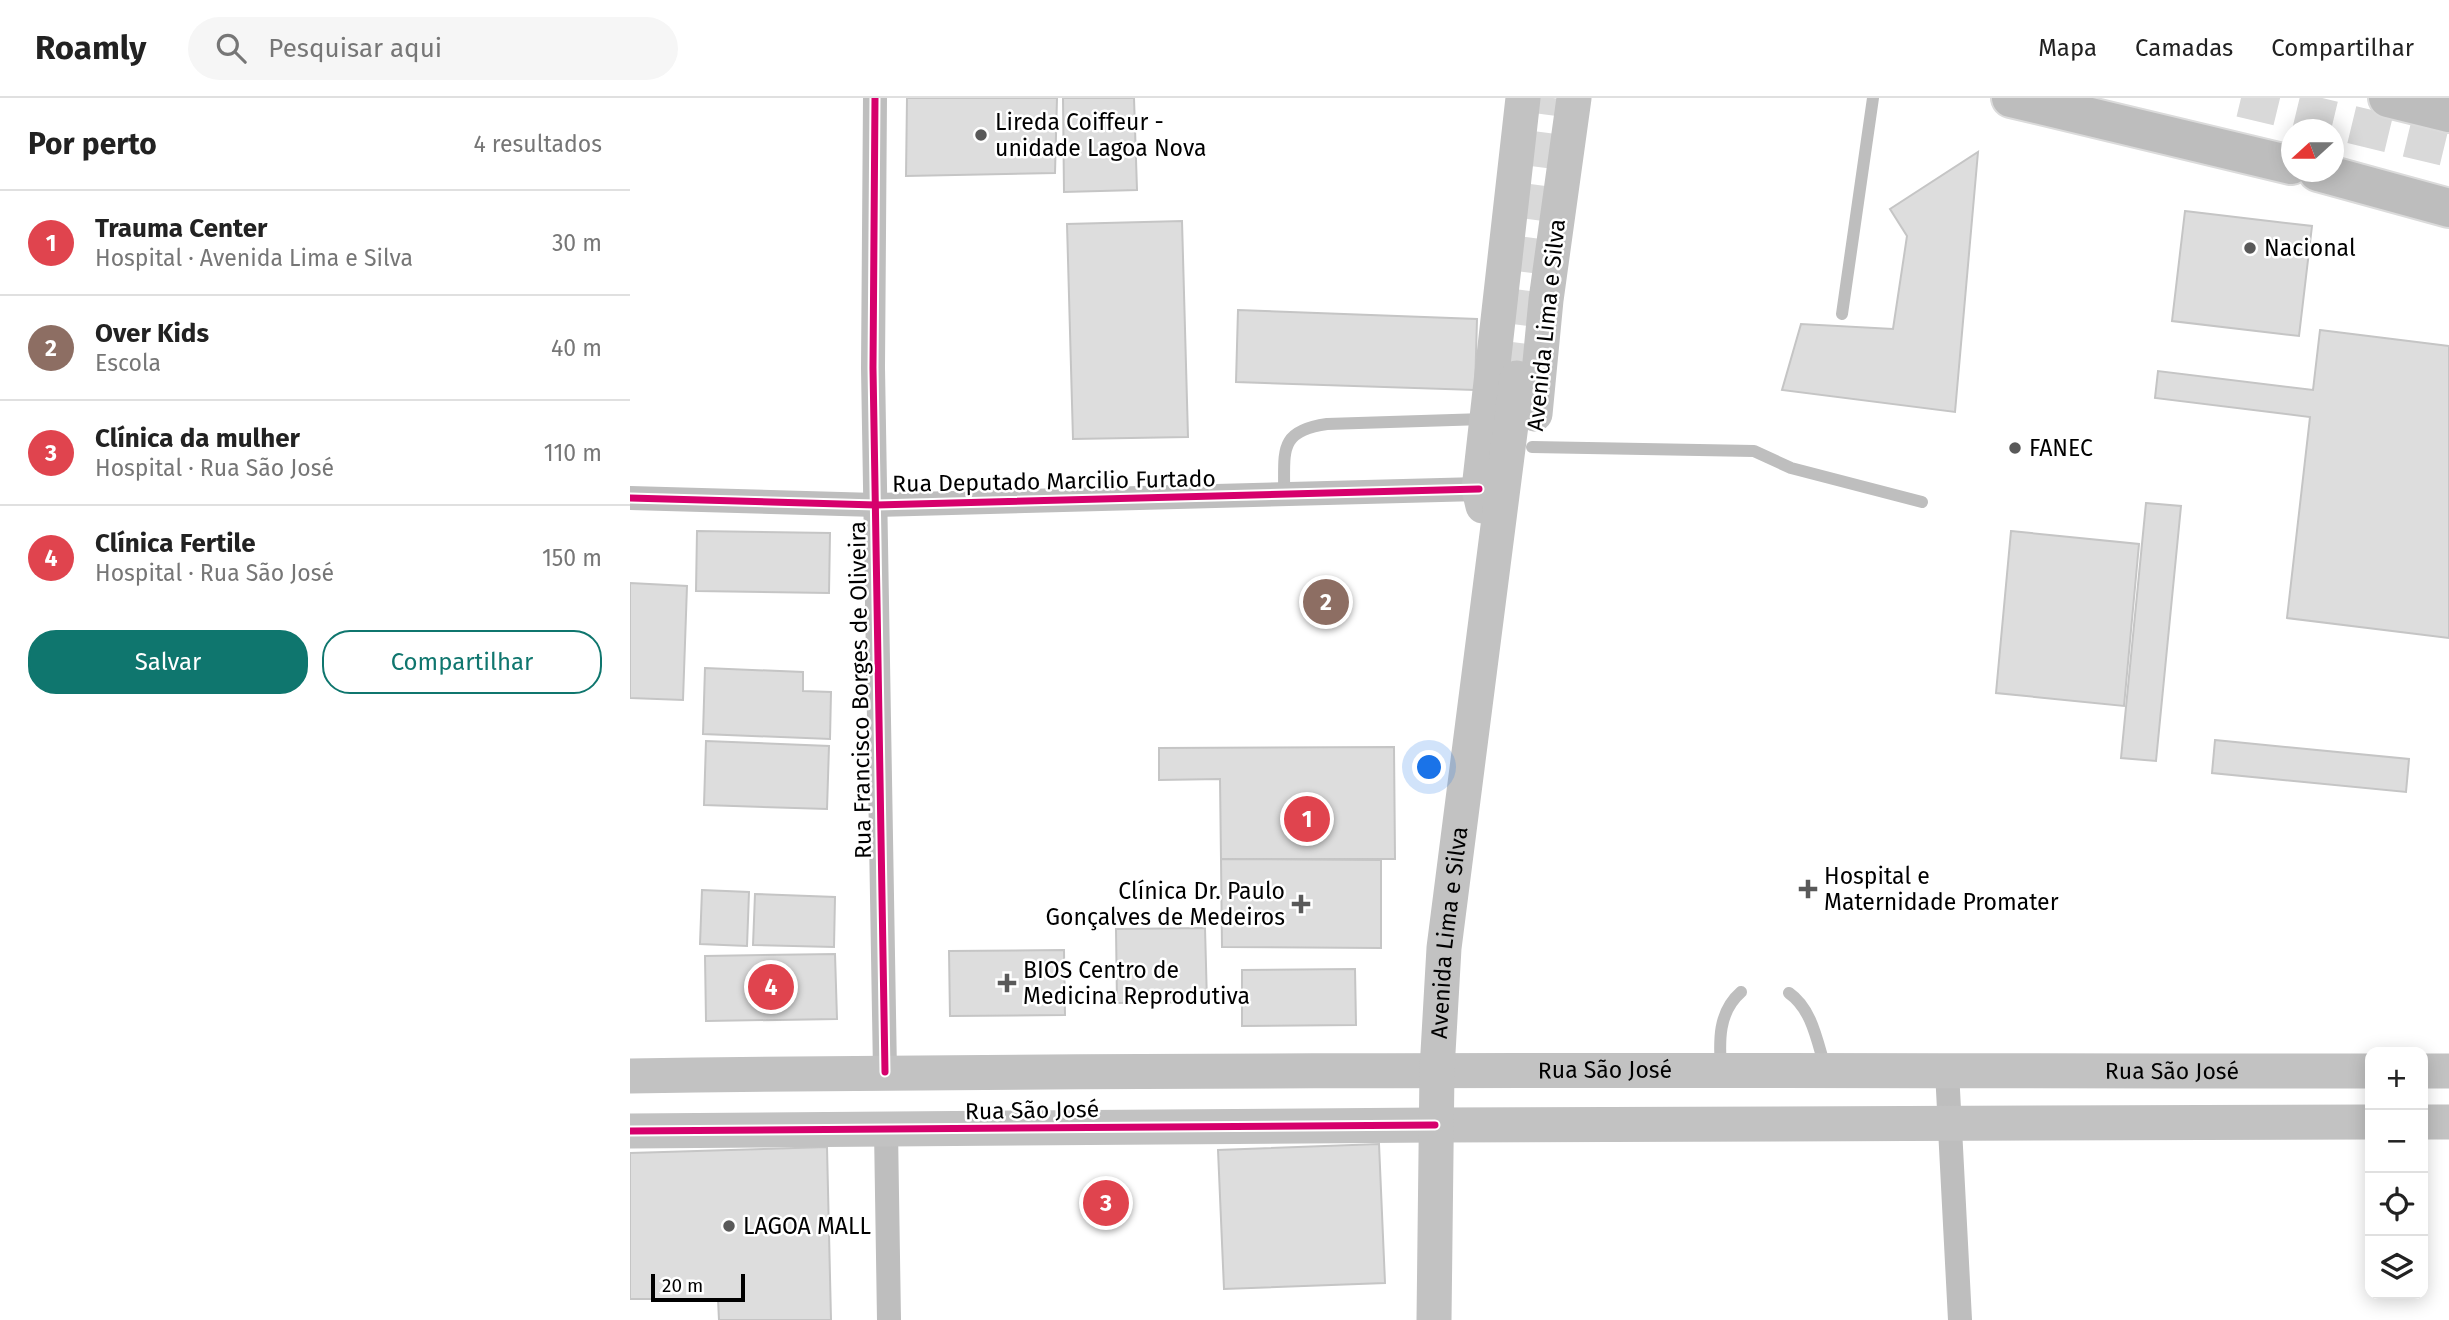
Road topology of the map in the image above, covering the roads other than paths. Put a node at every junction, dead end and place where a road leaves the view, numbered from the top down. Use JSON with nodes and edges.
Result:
{"nodes":[{"id":1,"x":875,"y":98,"type":"edge"},
{"id":2,"x":1523,"y":98,"type":"edge"},
{"id":3,"x":1574,"y":98,"type":"edge"},
{"id":4,"x":1873,"y":98,"type":"edge"},
{"id":5,"x":2011,"y":98,"type":"edge"},
{"id":6,"x":2388,"y":98,"type":"edge"},
{"id":7,"x":2449,"y":113,"type":"edge"},
{"id":8,"x":2281,"y":163,"type":"edge"},
{"id":9,"x":2344,"y":179,"type":"edge"},
{"id":10,"x":2449,"y":208,"type":"edge"},
{"id":11,"x":1842,"y":313,"type":"dead end"},
{"id":12,"x":1517,"y":378,"type":"tunnel mouth"},
{"id":13,"x":1487,"y":419,"type":"junction"},
{"id":14,"x":1532,"y":447,"type":"junction"},
{"id":15,"x":1479,"y":489,"type":"junction"},
{"id":16,"x":1284,"y":495,"type":"junction"},
{"id":17,"x":630,"y":498,"type":"edge"},
{"id":18,"x":1922,"y":502,"type":"dead end"},
{"id":19,"x":876,"y":505,"type":"junction"},
{"id":20,"x":1496,"y":546,"type":"junction"},
{"id":21,"x":1741,"y":992,"type":"dead end"},
{"id":22,"x":1789,"y":993,"type":"dead end"},
{"id":23,"x":1437,"y":1070,"type":"junction"},
{"id":24,"x":1721,"y":1070,"type":"junction"},
{"id":25,"x":1826,"y":1071,"type":"junction"},
{"id":26,"x":1947,"y":1071,"type":"junction"},
{"id":27,"x":2365,"y":1071,"type":"edge"},
{"id":28,"x":2428,"y":1071,"type":"edge"},
{"id":29,"x":2449,"y":1071,"type":"edge"},
{"id":30,"x":886,"y":1072,"type":"junction"},
{"id":31,"x":630,"y":1076,"type":"edge"},
{"id":32,"x":2365,"y":1122,"type":"edge"},
{"id":33,"x":2428,"y":1122,"type":"edge"},
{"id":34,"x":2449,"y":1122,"type":"edge"},
{"id":35,"x":1951,"y":1123,"type":"junction"},
{"id":36,"x":1435,"y":1125,"type":"junction"},
{"id":37,"x":886,"y":1130,"type":"junction"},
{"id":38,"x":630,"y":1131,"type":"edge"},
{"id":39,"x":889,"y":1320,"type":"edge"},
{"id":40,"x":1434,"y":1320,"type":"edge"},
{"id":41,"x":1960,"y":1320,"type":"edge"}],
"edges":[{"from":1,"to":19,"type":"street","name":"Rua Francisco Borges de Oliveira"},
{"from":2,"to":13,"type":"main road","name":"Avenida Lima e Silva"},
{"from":3,"to":14,"type":"main road","name":"Avenida Lima e Silva"},
{"from":4,"to":11,"type":"lane"},
{"from":5,"to":8,"type":"main road"},
{"from":6,"to":7,"type":"main road"},
{"from":9,"to":10,"type":"main road"},
{"from":12,"to":20,"type":"main road"},
{"from":13,"to":15,"type":"main road","name":"Avenida Lima e Silva"},
{"from":13,"to":16,"type":"lane"},
{"from":14,"to":18,"type":"lane"},
{"from":14,"to":20,"type":"main road","name":"Avenida Lima e Silva"},
{"from":15,"to":16,"type":"street","name":"Rua Deputado Marcilio Furtado"},
{"from":15,"to":20,"type":"main road","name":"Avenida Lima e Silva"},
{"from":16,"to":19,"type":"street","name":"Rua Deputado Marcilio Furtado"},
{"from":17,"to":19,"type":"street","name":"Rua Deputado Marcilio Furtado"},
{"from":19,"to":30,"type":"street","name":"Rua Francisco Borges de Oliveira"},
{"from":20,"to":23,"type":"main road","name":"Avenida Lima e Silva"},
{"from":21,"to":24,"type":"lane"},
{"from":22,"to":25,"type":"lane"},
{"from":23,"to":24,"type":"main road","name":"Rua São José"},
{"from":23,"to":30,"type":"main road","name":"Rua São José"},
{"from":23,"to":36,"type":"main road","name":"Avenida Lima e Silva"},
{"from":24,"to":25,"type":"main road","name":"Rua São José"},
{"from":25,"to":26,"type":"main road","name":"Rua São José"},
{"from":26,"to":27,"type":"main road","name":"Rua São José"},
{"from":26,"to":35,"type":"street"},
{"from":28,"to":29,"type":"main road"},
{"from":30,"to":31,"type":"main road","name":"Rua São José"},
{"from":32,"to":35,"type":"main road","name":"Rua São José"},
{"from":33,"to":34,"type":"main road"},
{"from":35,"to":36,"type":"main road","name":"Rua São José"},
{"from":35,"to":41,"type":"street"},
{"from":36,"to":37,"type":"main road","name":"Rua São José"},
{"from":36,"to":40,"type":"main road","name":"Avenida Lima e Silva"},
{"from":37,"to":38,"type":"main road","name":"Rua São José"},
{"from":37,"to":39,"type":"street"}]}
